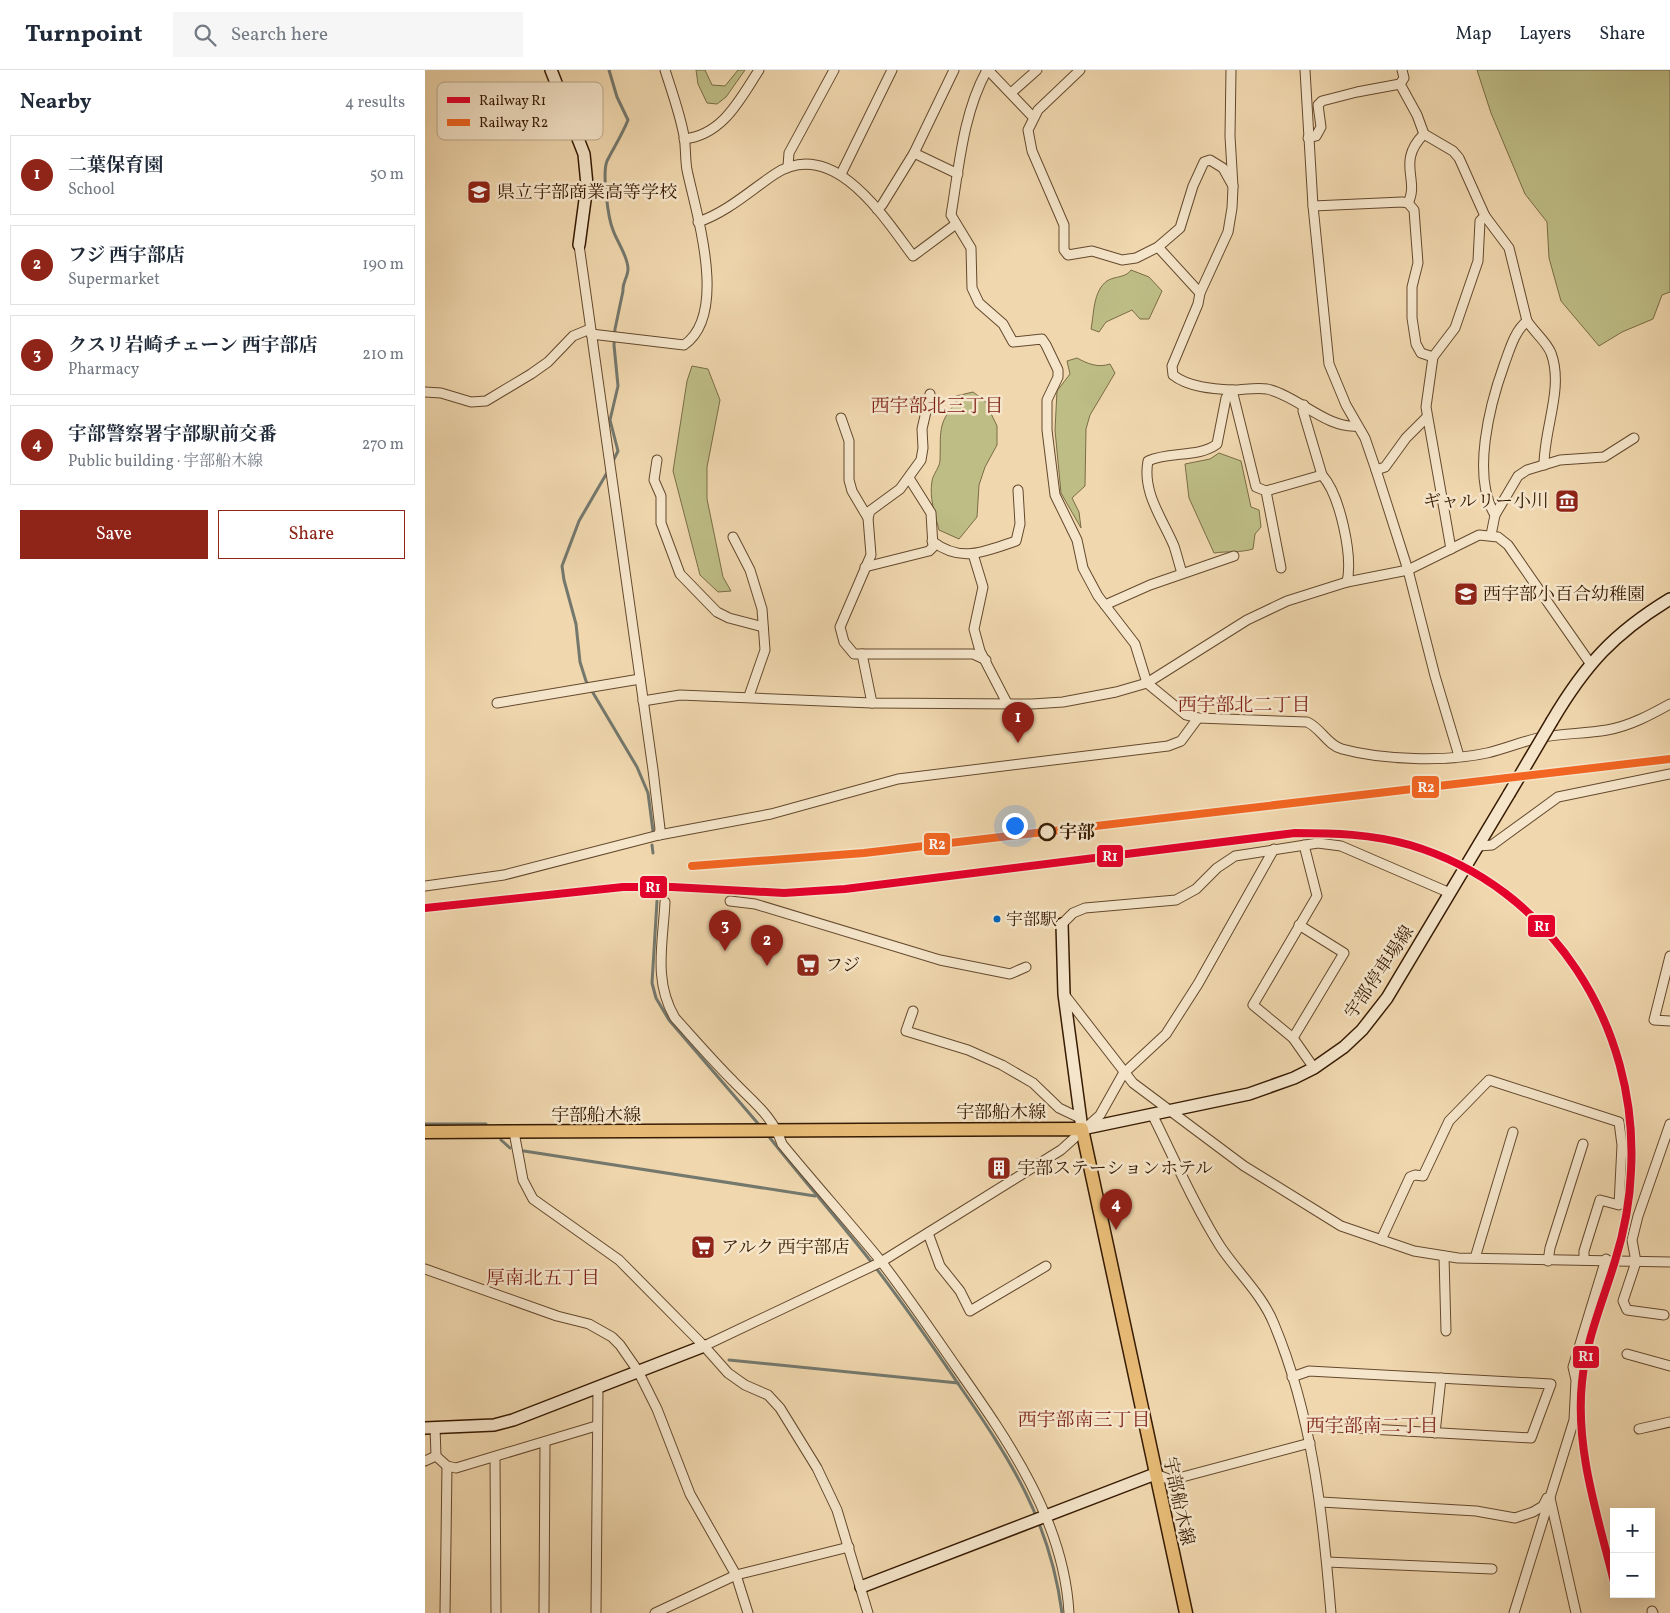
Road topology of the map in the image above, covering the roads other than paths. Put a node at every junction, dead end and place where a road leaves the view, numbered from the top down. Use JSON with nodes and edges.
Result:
{"nodes":[{"id":1,"x":551,"y":70,"type":"edge"},
{"id":2,"x":665,"y":70,"type":"edge"},
{"id":3,"x":759,"y":70,"type":"edge"},
{"id":4,"x":833,"y":70,"type":"edge"},
{"id":5,"x":892,"y":70,"type":"edge"},
{"id":6,"x":953,"y":70,"type":"edge"},
{"id":7,"x":988,"y":70,"type":"edge"},
{"id":8,"x":1037,"y":70,"type":"edge"},
{"id":9,"x":1080,"y":70,"type":"edge"},
{"id":10,"x":1231,"y":70,"type":"edge"},
{"id":11,"x":1305,"y":70,"type":"edge"},
{"id":12,"x":1402,"y":70,"type":"edge"},
{"id":13,"x":555,"y":82,"type":"edge"},
{"id":14,"x":1400,"y":84,"type":"junction"},
{"id":15,"x":1011,"y":93,"type":"junction"},
{"id":16,"x":1033,"y":117,"type":"junction"},
{"id":17,"x":1424,"y":134,"type":"junction"},
{"id":18,"x":1308,"y":138,"type":"junction"},
{"id":19,"x":685,"y":139,"type":"junction"},
{"id":20,"x":577,"y":140,"type":"edge"},
{"id":21,"x":914,"y":153,"type":"junction"},
{"id":22,"x":788,"y":166,"type":"junction"},
{"id":23,"x":841,"y":174,"type":"junction"},
{"id":24,"x":958,"y":174,"type":"junction"},
{"id":25,"x":1233,"y":187,"type":"junction"},
{"id":26,"x":1408,"y":203,"type":"junction"},
{"id":27,"x":1313,"y":206,"type":"junction"},
{"id":28,"x":877,"y":209,"type":"junction"},
{"id":29,"x":1485,"y":216,"type":"junction"},
{"id":30,"x":698,"y":222,"type":"junction"},
{"id":31,"x":956,"y":224,"type":"junction"},
{"id":32,"x":579,"y":245,"type":"joint"},
{"id":33,"x":1158,"y":247,"type":"junction"},
{"id":34,"x":1200,"y":292,"type":"junction"},
{"id":35,"x":1527,"y":321,"type":"junction"},
{"id":36,"x":590,"y":331,"type":"junction"},
{"id":37,"x":1433,"y":357,"type":"junction"},
{"id":38,"x":1232,"y":390,"type":"junction"},
{"id":39,"x":425,"y":392,"type":"edge"},
{"id":40,"x":930,"y":394,"type":"dead end"},
{"id":41,"x":1304,"y":405,"type":"junction"},
{"id":42,"x":1427,"y":417,"type":"junction"},
{"id":43,"x":841,"y":418,"type":"dead end"},
{"id":44,"x":1357,"y":426,"type":"junction"},
{"id":45,"x":1634,"y":438,"type":"dead end"},
{"id":46,"x":657,"y":460,"type":"dead end"},
{"id":47,"x":1544,"y":465,"type":"junction"},
{"id":48,"x":1376,"y":470,"type":"junction"},
{"id":49,"x":1322,"y":475,"type":"junction"},
{"id":50,"x":909,"y":478,"type":"junction"},
{"id":51,"x":1019,"y":490,"type":"dead end"},
{"id":52,"x":1266,"y":490,"type":"junction"},
{"id":53,"x":1495,"y":515,"type":"junction"},
{"id":54,"x":868,"y":518,"type":"junction"},
{"id":55,"x":1491,"y":535,"type":"junction"},
{"id":56,"x":733,"y":537,"type":"dead end"},
{"id":57,"x":932,"y":541,"type":"junction"},
{"id":58,"x":1451,"y":549,"type":"junction"},
{"id":59,"x":973,"y":554,"type":"junction"},
{"id":60,"x":1235,"y":556,"type":"dead end"},
{"id":61,"x":865,"y":567,"type":"junction"},
{"id":62,"x":1281,"y":568,"type":"dead end"},
{"id":63,"x":1408,"y":570,"type":"junction"},
{"id":64,"x":1182,"y":573,"type":"junction"},
{"id":65,"x":1347,"y":582,"type":"junction"},
{"id":66,"x":1670,"y":599,"type":"edge"},
{"id":67,"x":1105,"y":605,"type":"junction"},
{"id":68,"x":763,"y":627,"type":"junction"},
{"id":69,"x":862,"y":654,"type":"junction"},
{"id":70,"x":986,"y":660,"type":"junction"},
{"id":71,"x":1590,"y":664,"type":"junction"},
{"id":72,"x":640,"y":679,"type":"junction"},
{"id":73,"x":1147,"y":683,"type":"junction"},
{"id":74,"x":749,"y":696,"type":"junction"},
{"id":75,"x":643,"y":701,"type":"junction"},
{"id":76,"x":497,"y":703,"type":"dead end"},
{"id":77,"x":872,"y":703,"type":"junction"},
{"id":78,"x":1007,"y":703,"type":"junction"},
{"id":79,"x":1670,"y":704,"type":"edge"},
{"id":80,"x":1198,"y":718,"type":"junction"},
{"id":81,"x":1459,"y":756,"type":"junction"},
{"id":82,"x":1670,"y":774,"type":"edge"},
{"id":83,"x":659,"y":835,"type":"junction"},
{"id":84,"x":1304,"y":845,"type":"junction"},
{"id":85,"x":1274,"y":849,"type":"junction"},
{"id":86,"x":1476,"y":850,"type":"junction"},
{"id":87,"x":425,"y":886,"type":"edge"},
{"id":88,"x":1450,"y":894,"type":"junction"},
{"id":89,"x":730,"y":901,"type":"dead end"},
{"id":90,"x":665,"y":902,"type":"dead end"},
{"id":91,"x":1062,"y":924,"type":"joint"},
{"id":92,"x":1299,"y":926,"type":"junction"},
{"id":93,"x":1670,"y":956,"type":"edge"},
{"id":94,"x":1026,"y":967,"type":"dead end"},
{"id":95,"x":1064,"y":994,"type":"junction"},
{"id":96,"x":913,"y":1011,"type":"dead end"},
{"id":97,"x":1670,"y":1021,"type":"edge"},
{"id":98,"x":1293,"y":1038,"type":"junction"},
{"id":99,"x":1315,"y":1068,"type":"junction"},
{"id":100,"x":1123,"y":1074,"type":"junction"},
{"id":101,"x":1168,"y":1111,"type":"junction"},
{"id":102,"x":1152,"y":1114,"type":"junction"},
{"id":103,"x":1081,"y":1124,"type":"junction"},
{"id":104,"x":1670,"y":1124,"type":"edge"},
{"id":105,"x":778,"y":1131,"type":"junction"},
{"id":106,"x":425,"y":1132,"type":"edge"},
{"id":107,"x":514,"y":1132,"type":"junction"},
{"id":108,"x":1513,"y":1132,"type":"dead end"},
{"id":109,"x":1583,"y":1144,"type":"dead end"},
{"id":110,"x":928,"y":1233,"type":"junction"},
{"id":111,"x":1381,"y":1240,"type":"junction"},
{"id":112,"x":1445,"y":1256,"type":"junction"},
{"id":113,"x":1475,"y":1258,"type":"junction"},
{"id":114,"x":1606,"y":1259,"type":"junction"},
{"id":115,"x":1584,"y":1260,"type":"junction"},
{"id":116,"x":1548,"y":1261,"type":"junction"},
{"id":117,"x":881,"y":1262,"type":"junction"},
{"id":118,"x":1636,"y":1262,"type":"junction"},
{"id":119,"x":1670,"y":1262,"type":"edge"},
{"id":120,"x":1046,"y":1266,"type":"dead end"},
{"id":121,"x":425,"y":1269,"type":"edge"},
{"id":122,"x":1664,"y":1315,"type":"dead end"},
{"id":123,"x":1446,"y":1331,"type":"dead end"},
{"id":124,"x":705,"y":1346,"type":"junction"},
{"id":125,"x":1627,"y":1354,"type":"dead end"},
{"id":126,"x":1670,"y":1366,"type":"edge"},
{"id":127,"x":638,"y":1372,"type":"junction"},
{"id":128,"x":1292,"y":1377,"type":"junction"},
{"id":129,"x":1441,"y":1378,"type":"junction"},
{"id":130,"x":597,"y":1387,"type":"junction"},
{"id":131,"x":1670,"y":1422,"type":"edge"},
{"id":132,"x":596,"y":1426,"type":"junction"},
{"id":133,"x":430,"y":1427,"type":"edge"},
{"id":134,"x":1334,"y":1427,"type":"dead end"},
{"id":135,"x":1639,"y":1429,"type":"dead end"},
{"id":136,"x":1435,"y":1433,"type":"junction"},
{"id":137,"x":545,"y":1442,"type":"junction"},
{"id":138,"x":1310,"y":1443,"type":"junction"},
{"id":139,"x":436,"y":1456,"type":"junction"},
{"id":140,"x":495,"y":1457,"type":"junction"},
{"id":141,"x":425,"y":1461,"type":"edge"},
{"id":142,"x":447,"y":1466,"type":"junction"},
{"id":143,"x":1155,"y":1474,"type":"junction"},
{"id":144,"x":1549,"y":1495,"type":"junction"},
{"id":145,"x":1321,"y":1502,"type":"junction"},
{"id":146,"x":1045,"y":1516,"type":"junction"},
{"id":147,"x":849,"y":1547,"type":"junction"},
{"id":148,"x":1327,"y":1562,"type":"junction"},
{"id":149,"x":1492,"y":1569,"type":"dead end"},
{"id":150,"x":736,"y":1575,"type":"junction"},
{"id":151,"x":861,"y":1587,"type":"junction"},
{"id":152,"x":445,"y":1613,"type":"edge"},
{"id":153,"x":496,"y":1613,"type":"edge"},
{"id":154,"x":545,"y":1613,"type":"edge"},
{"id":155,"x":596,"y":1613,"type":"edge"},
{"id":156,"x":655,"y":1613,"type":"edge"},
{"id":157,"x":748,"y":1613,"type":"edge"},
{"id":158,"x":868,"y":1613,"type":"edge"},
{"id":159,"x":1069,"y":1613,"type":"edge"},
{"id":160,"x":1186,"y":1613,"type":"edge"},
{"id":161,"x":1331,"y":1613,"type":"edge"},
{"id":162,"x":1514,"y":1613,"type":"edge"},
{"id":163,"x":1576,"y":1613,"type":"edge"}],
"edges":[{"from":1,"to":13,"type":"main road"},
{"from":2,"to":19,"type":"street"},
{"from":3,"to":19,"type":"street"},
{"from":4,"to":22,"type":"street"},
{"from":5,"to":23,"type":"street"},
{"from":6,"to":21,"type":"street"},
{"from":7,"to":15,"type":"street"},
{"from":7,"to":24,"type":"street"},
{"from":8,"to":15,"type":"street"},
{"from":9,"to":16,"type":"street"},
{"from":10,"to":25,"type":"street"},
{"from":11,"to":18,"type":"street"},
{"from":12,"to":14,"type":"street"},
{"from":14,"to":17,"type":"street"},
{"from":14,"to":18,"type":"street"},
{"from":15,"to":16,"type":"street"},
{"from":16,"to":33,"type":"street"},
{"from":17,"to":26,"type":"street"},
{"from":17,"to":29,"type":"street"},
{"from":18,"to":27,"type":"street"},
{"from":19,"to":30,"type":"street"},
{"from":20,"to":32,"type":"main road"},
{"from":21,"to":24,"type":"street"},
{"from":21,"to":28,"type":"street"},
{"from":22,"to":23,"type":"street"},
{"from":22,"to":30,"type":"street"},
{"from":23,"to":28,"type":"street"},
{"from":24,"to":31,"type":"street"},
{"from":25,"to":33,"type":"street"},
{"from":25,"to":34,"type":"street"},
{"from":26,"to":27,"type":"street"},
{"from":26,"to":37,"type":"street"},
{"from":27,"to":44,"type":"street"},
{"from":28,"to":31,"type":"street"},
{"from":29,"to":35,"type":"street"},
{"from":29,"to":37,"type":"street"},
{"from":30,"to":36,"type":"street"},
{"from":31,"to":67,"type":"street"},
{"from":32,"to":36,"type":"street"},
{"from":33,"to":34,"type":"street"},
{"from":34,"to":38,"type":"street"},
{"from":35,"to":47,"type":"street"},
{"from":35,"to":53,"type":"street"},
{"from":36,"to":39,"type":"street"},
{"from":36,"to":72,"type":"street"},
{"from":37,"to":42,"type":"street"},
{"from":38,"to":41,"type":"street"},
{"from":38,"to":52,"type":"street"},
{"from":38,"to":64,"type":"street"},
{"from":40,"to":50,"type":"street"},
{"from":41,"to":44,"type":"street"},
{"from":41,"to":49,"type":"street"},
{"from":42,"to":48,"type":"street"},
{"from":42,"to":58,"type":"street"},
{"from":43,"to":54,"type":"street"},
{"from":44,"to":48,"type":"street"},
{"from":45,"to":47,"type":"street"},
{"from":46,"to":68,"type":"street"},
{"from":47,"to":53,"type":"street"},
{"from":48,"to":63,"type":"street"},
{"from":49,"to":52,"type":"street"},
{"from":49,"to":65,"type":"street"},
{"from":50,"to":54,"type":"street"},
{"from":50,"to":57,"type":"street"},
{"from":51,"to":59,"type":"street"},
{"from":52,"to":62,"type":"street"},
{"from":53,"to":55,"type":"street"},
{"from":54,"to":61,"type":"street"},
{"from":55,"to":58,"type":"street"},
{"from":55,"to":71,"type":"street"},
{"from":56,"to":68,"type":"street"},
{"from":57,"to":59,"type":"street"},
{"from":57,"to":61,"type":"street"},
{"from":58,"to":63,"type":"street"},
{"from":59,"to":70,"type":"street"},
{"from":60,"to":64,"type":"street"},
{"from":61,"to":69,"type":"street"},
{"from":63,"to":65,"type":"street"},
{"from":63,"to":81,"type":"street"},
{"from":64,"to":67,"type":"street"},
{"from":65,"to":73,"type":"street"},
{"from":66,"to":71,"type":"main road","name":"宇部停車場線"},
{"from":67,"to":73,"type":"street"},
{"from":68,"to":74,"type":"street"},
{"from":69,"to":70,"type":"street"},
{"from":69,"to":77,"type":"street"},
{"from":70,"to":78,"type":"street"},
{"from":71,"to":86,"type":"main road","name":"宇部停車場線","bridge":true},
{"from":72,"to":75,"type":"street"},
{"from":72,"to":76,"type":"street"},
{"from":73,"to":78,"type":"street"},
{"from":73,"to":80,"type":"street"},
{"from":74,"to":75,"type":"street"},
{"from":74,"to":77,"type":"street"},
{"from":75,"to":83,"type":"street"},
{"from":77,"to":78,"type":"street"},
{"from":79,"to":81,"type":"street"},
{"from":80,"to":81,"type":"street"},
{"from":80,"to":83,"type":"street"},
{"from":82,"to":86,"type":"street"},
{"from":83,"to":87,"type":"street"},
{"from":84,"to":85,"type":"street"},
{"from":84,"to":88,"type":"street"},
{"from":84,"to":92,"type":"street"},
{"from":85,"to":91,"type":"street"},
{"from":85,"to":100,"type":"street"},
{"from":86,"to":88,"type":"main road","name":"宇部停車場線"},
{"from":88,"to":99,"type":"main road","name":"宇部停車場線"},
{"from":89,"to":94,"type":"street"},
{"from":90,"to":105,"type":"street"},
{"from":91,"to":95,"type":"main road"},
{"from":92,"to":98,"type":"street"},
{"from":92,"to":98,"type":"street"},
{"from":93,"to":97,"type":"street"},
{"from":95,"to":100,"type":"street"},
{"from":95,"to":103,"type":"main road"},
{"from":96,"to":103,"type":"street"},
{"from":98,"to":99,"type":"street"},
{"from":99,"to":101,"type":"main road","name":"宇部停車場線"},
{"from":100,"to":101,"type":"street"},
{"from":100,"to":103,"type":"street"},
{"from":101,"to":102,"type":"main road","name":"宇部停車場線"},
{"from":101,"to":111,"type":"street"},
{"from":102,"to":103,"type":"main road","name":"宇部停車場線"},
{"from":102,"to":128,"type":"street"},
{"from":103,"to":105,"type":"main road","name":"宇部船木線"},
{"from":103,"to":110,"type":"street"},
{"from":103,"to":143,"type":"main road","name":"宇部船木線"},
{"from":104,"to":118,"type":"street"},
{"from":105,"to":107,"type":"main road","name":"宇部船木線"},
{"from":105,"to":117,"type":"street"},
{"from":106,"to":107,"type":"main road","name":"宇部船木線"},
{"from":107,"to":124,"type":"street"},
{"from":108,"to":113,"type":"street"},
{"from":109,"to":116,"type":"street"},
{"from":110,"to":117,"type":"street"},
{"from":110,"to":120,"type":"street"},
{"from":111,"to":112,"type":"street"},
{"from":111,"to":115,"type":"street"},
{"from":112,"to":113,"type":"street"},
{"from":112,"to":123,"type":"street"},
{"from":113,"to":116,"type":"street"},
{"from":114,"to":115,"type":"street"},
{"from":114,"to":118,"type":"street"},
{"from":114,"to":144,"type":"street"},
{"from":115,"to":116,"type":"street"},
{"from":117,"to":124,"type":"street"},
{"from":117,"to":146,"type":"street"},
{"from":118,"to":119,"type":"street"},
{"from":118,"to":122,"type":"street"},
{"from":121,"to":127,"type":"street"},
{"from":124,"to":127,"type":"main road"},
{"from":124,"to":147,"type":"street"},
{"from":125,"to":126,"type":"street"},
{"from":127,"to":130,"type":"main road"},
{"from":127,"to":150,"type":"street"},
{"from":128,"to":129,"type":"street"},
{"from":128,"to":138,"type":"street"},
{"from":129,"to":136,"type":"street"},
{"from":129,"to":136,"type":"street"},
{"from":130,"to":132,"type":"street"},
{"from":130,"to":133,"type":"main road"},
{"from":131,"to":135,"type":"street"},
{"from":132,"to":137,"type":"street"},
{"from":132,"to":155,"type":"street"},
{"from":133,"to":139,"type":"street"},
{"from":134,"to":136,"type":"street"},
{"from":137,"to":140,"type":"street"},
{"from":137,"to":154,"type":"street"},
{"from":138,"to":143,"type":"street"},
{"from":138,"to":145,"type":"street"},
{"from":139,"to":141,"type":"street"},
{"from":139,"to":142,"type":"street"},
{"from":140,"to":142,"type":"street"},
{"from":140,"to":153,"type":"street"},
{"from":142,"to":152,"type":"street"},
{"from":143,"to":146,"type":"main road"},
{"from":143,"to":160,"type":"main road","name":"宇部船木線"},
{"from":144,"to":145,"type":"street"},
{"from":144,"to":162,"type":"street"},
{"from":144,"to":163,"type":"street"},
{"from":145,"to":148,"type":"street"},
{"from":146,"to":151,"type":"main road"},
{"from":146,"to":159,"type":"street"},
{"from":147,"to":150,"type":"street"},
{"from":147,"to":151,"type":"street"},
{"from":148,"to":149,"type":"street"},
{"from":148,"to":161,"type":"street"},
{"from":150,"to":156,"type":"street"},
{"from":150,"to":157,"type":"street"},
{"from":151,"to":158,"type":"street"}]}
